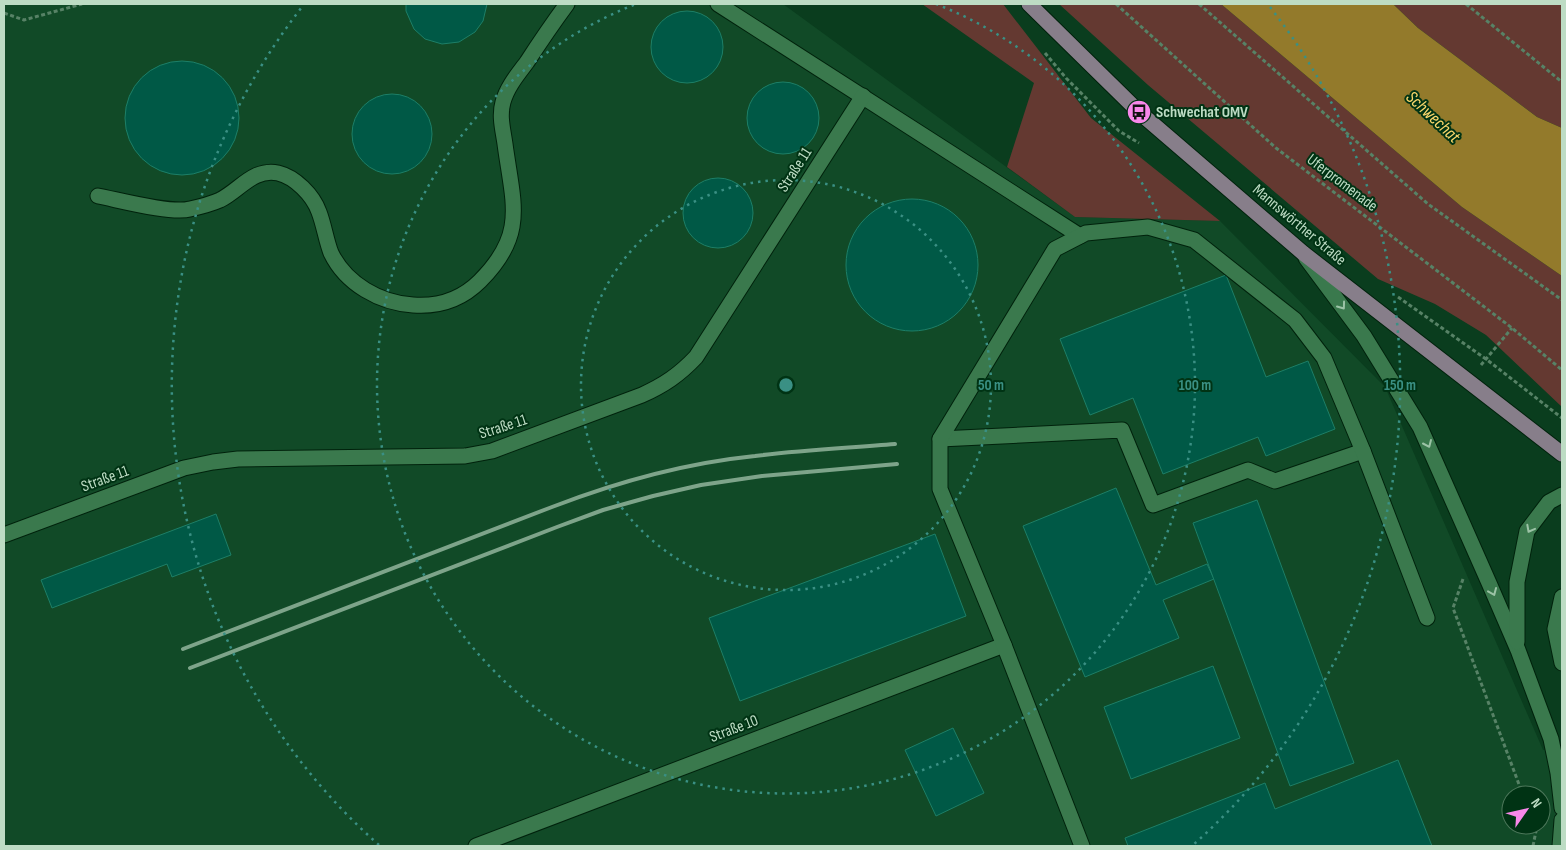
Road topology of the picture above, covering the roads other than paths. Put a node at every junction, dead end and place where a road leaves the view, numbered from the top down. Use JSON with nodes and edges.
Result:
{"nodes":[{"id":1,"x":567,"y":4,"type":"edge"},
{"id":2,"x":718,"y":4,"type":"edge"},
{"id":3,"x":1029,"y":4,"type":"edge"},
{"id":4,"x":863,"y":96,"type":"junction"},
{"id":5,"x":98,"y":196,"type":"dead end"},
{"id":6,"x":1080,"y":236,"type":"junction"},
{"id":7,"x":1303,"y":253,"type":"junction"},
{"id":8,"x":940,"y":439,"type":"junction"},
{"id":9,"x":1363,"y":451,"type":"junction"},
{"id":10,"x":1562,"y":454,"type":"edge"},
{"id":11,"x":1562,"y":495,"type":"edge"},
{"id":12,"x":4,"y":535,"type":"edge"},
{"id":13,"x":1562,"y":597,"type":"edge"},
{"id":14,"x":1427,"y":618,"type":"dead end"},
{"id":15,"x":1004,"y":645,"type":"junction"},
{"id":16,"x":1518,"y":650,"type":"junction"},
{"id":17,"x":1562,"y":663,"type":"edge"},
{"id":18,"x":1562,"y":808,"type":"edge"},
{"id":19,"x":1562,"y":820,"type":"edge"},
{"id":20,"x":476,"y":846,"type":"edge"},
{"id":21,"x":1082,"y":846,"type":"edge"},
{"id":22,"x":1560,"y":846,"type":"edge"}],
"edges":[{"from":1,"to":5,"type":"street"},
{"from":2,"to":4,"type":"street"},
{"from":3,"to":7,"type":"main road","name":"Mannswörther Straße"},
{"from":4,"to":6,"type":"street"},
{"from":4,"to":12,"type":"street","name":"Straße 11"},
{"from":6,"to":8,"type":"street"},
{"from":6,"to":9,"type":"street"},
{"from":7,"to":10,"type":"main road","name":"Mannswörther Straße"},
{"from":7,"to":16,"type":"street","one_way":true},
{"from":8,"to":9,"type":"street"},
{"from":8,"to":15,"type":"street"},
{"from":9,"to":14,"type":"street"},
{"from":11,"to":16,"type":"street","one_way":true},
{"from":13,"to":17,"type":"street"},
{"from":15,"to":20,"type":"street","name":"Straße 10"},
{"from":15,"to":21,"type":"street"},
{"from":16,"to":18,"type":"street"},
{"from":19,"to":22,"type":"street"}]}
